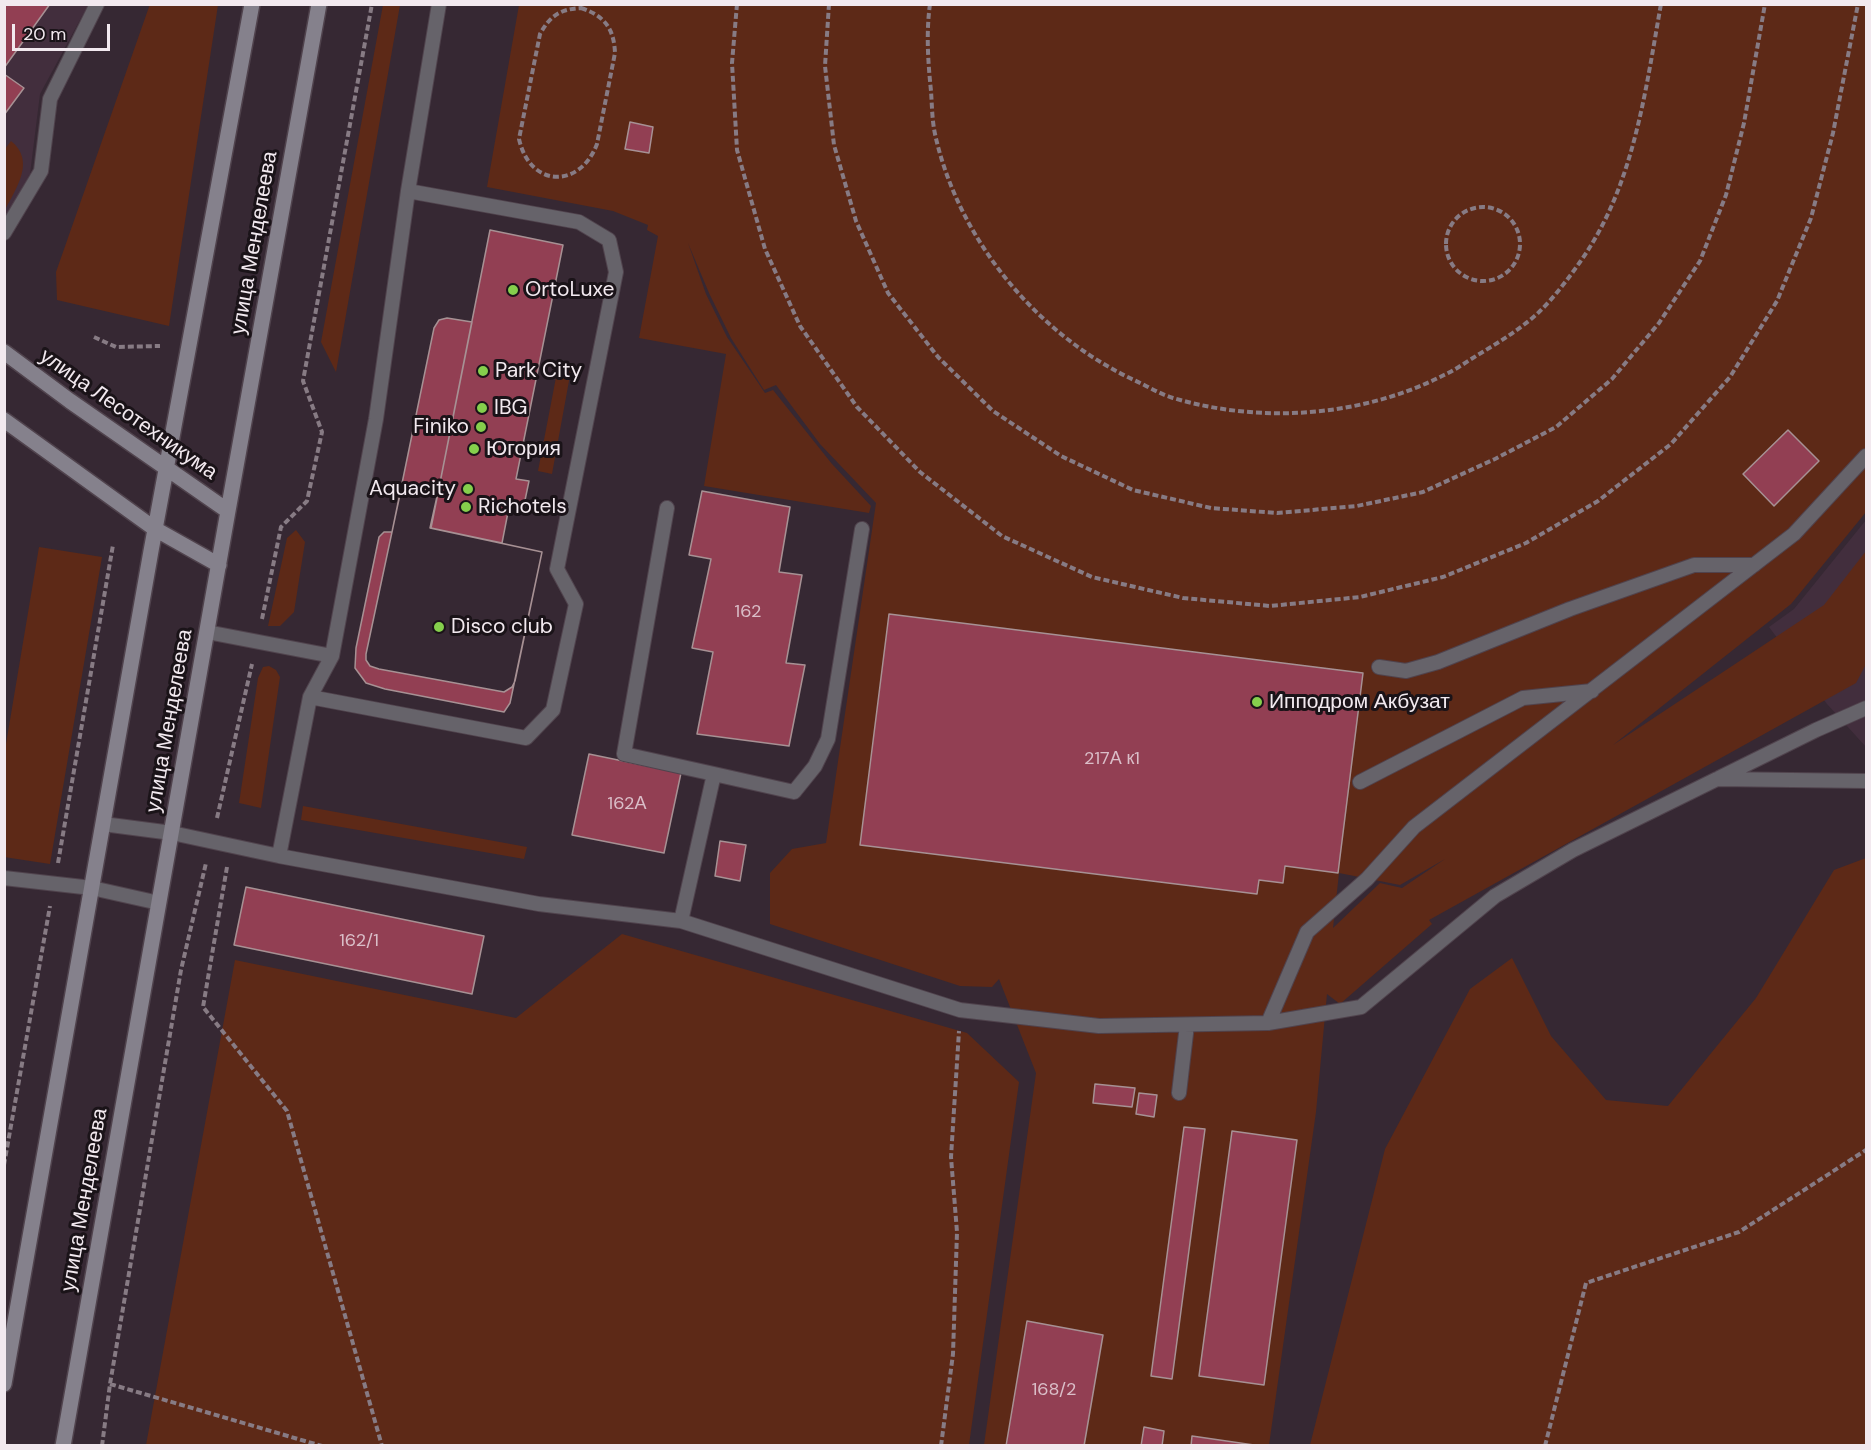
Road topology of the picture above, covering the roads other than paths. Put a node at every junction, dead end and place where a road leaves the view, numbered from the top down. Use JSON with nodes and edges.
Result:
{"nodes":[{"id":1,"x":97,"y":4,"type":"edge"},
{"id":2,"x":252,"y":4,"type":"edge"},
{"id":3,"x":320,"y":4,"type":"edge"},
{"id":4,"x":439,"y":4,"type":"edge"},
{"id":5,"x":408,"y":191,"type":"junction"},
{"id":6,"x":4,"y":233,"type":"edge"},
{"id":7,"x":4,"y":352,"type":"edge"},
{"id":8,"x":4,"y":420,"type":"edge"},
{"id":9,"x":1866,"y":456,"type":"edge"},
{"id":10,"x":166,"y":469,"type":"junction"},
{"id":11,"x":667,"y":508,"type":"dead end"},
{"id":12,"x":228,"y":510,"type":"junction"},
{"id":13,"x":155,"y":528,"type":"junction"},
{"id":14,"x":862,"y":529,"type":"dead end"},
{"id":15,"x":219,"y":565,"type":"junction"},
{"id":16,"x":1754,"y":565,"type":"junction"},
{"id":17,"x":207,"y":632,"type":"junction"},
{"id":18,"x":332,"y":656,"type":"junction"},
{"id":19,"x":1378,"y":667,"type":"dead end"},
{"id":20,"x":1592,"y":691,"type":"junction"},
{"id":21,"x":310,"y":697,"type":"junction"},
{"id":22,"x":1866,"y":708,"type":"edge"},
{"id":23,"x":714,"y":774,"type":"junction"},
{"id":24,"x":1717,"y":779,"type":"junction"},
{"id":25,"x":1866,"y":781,"type":"edge"},
{"id":26,"x":1360,"y":782,"type":"dead end"},
{"id":27,"x":103,"y":824,"type":"junction"},
{"id":28,"x":172,"y":833,"type":"junction"},
{"id":29,"x":279,"y":856,"type":"junction"},
{"id":30,"x":4,"y":878,"type":"edge"},
{"id":31,"x":92,"y":888,"type":"junction"},
{"id":32,"x":159,"y":903,"type":"junction"},
{"id":33,"x":681,"y":921,"type":"junction"},
{"id":34,"x":1268,"y":1023,"type":"junction"},
{"id":35,"x":1187,"y":1025,"type":"junction"},
{"id":36,"x":1179,"y":1093,"type":"dead end"},
{"id":37,"x":10,"y":1318,"type":"edge"},
{"id":38,"x":4,"y":1384,"type":"edge"},
{"id":39,"x":63,"y":1446,"type":"edge"}],
"edges":[{"from":1,"to":6,"type":"lane"},
{"from":2,"to":10,"type":"main road"},
{"from":3,"to":12,"type":"main road","name":"улица Менделеева"},
{"from":4,"to":5,"type":"lane"},
{"from":5,"to":18,"type":"lane"},
{"from":5,"to":21,"type":"lane"},
{"from":7,"to":10,"type":"main road","name":"улица Лесотехникума"},
{"from":8,"to":13,"type":"main road"},
{"from":9,"to":16,"type":"lane"},
{"from":10,"to":12,"type":"main road","name":"улица Лесотехникума"},
{"from":10,"to":13,"type":"main road"},
{"from":11,"to":23,"type":"lane"},
{"from":12,"to":15,"type":"main road","name":"улица Менделеева"},
{"from":13,"to":15,"type":"main road"},
{"from":13,"to":27,"type":"main road"},
{"from":14,"to":23,"type":"lane"},
{"from":15,"to":17,"type":"main road","name":"улица Менделеева"},
{"from":16,"to":19,"type":"lane"},
{"from":16,"to":20,"type":"lane"},
{"from":17,"to":18,"type":"lane"},
{"from":17,"to":28,"type":"main road","name":"улица Менделеева"},
{"from":18,"to":21,"type":"lane"},
{"from":20,"to":26,"type":"lane"},
{"from":20,"to":34,"type":"lane"},
{"from":21,"to":29,"type":"lane"},
{"from":22,"to":24,"type":"lane"},
{"from":23,"to":33,"type":"lane"},
{"from":24,"to":25,"type":"lane"},
{"from":24,"to":34,"type":"lane"},
{"from":27,"to":28,"type":"lane"},
{"from":27,"to":31,"type":"main road"},
{"from":28,"to":29,"type":"lane"},
{"from":28,"to":32,"type":"main road","name":"улица Менделеева"},
{"from":29,"to":33,"type":"lane"},
{"from":30,"to":31,"type":"lane"},
{"from":31,"to":32,"type":"lane"},
{"from":31,"to":37,"type":"main road"},
{"from":32,"to":39,"type":"main road","name":"улица Менделеева"},
{"from":33,"to":35,"type":"lane"},
{"from":34,"to":35,"type":"lane"},
{"from":35,"to":36,"type":"lane"},
{"from":37,"to":38,"type":"main road"}]}
